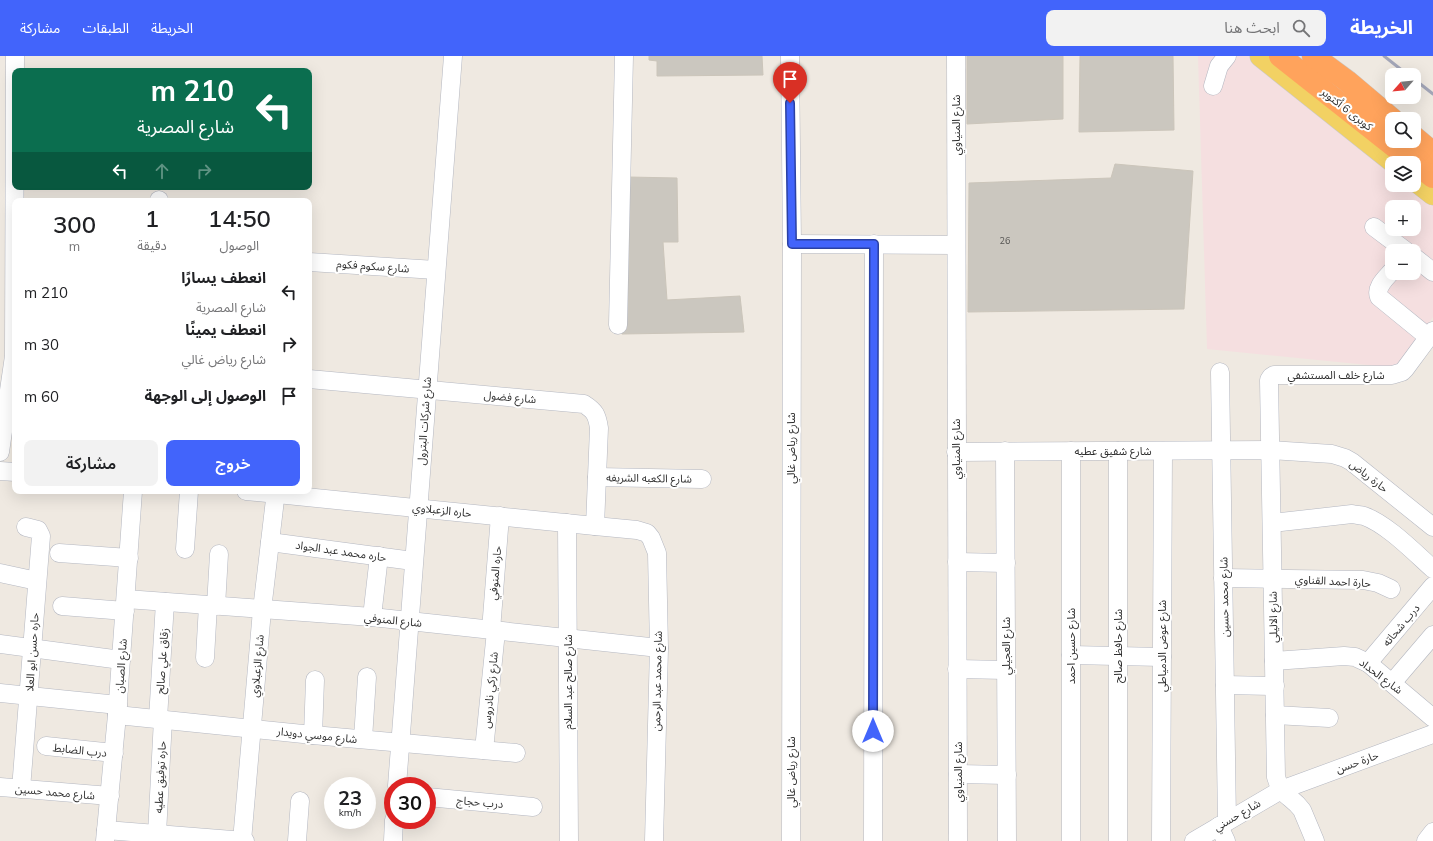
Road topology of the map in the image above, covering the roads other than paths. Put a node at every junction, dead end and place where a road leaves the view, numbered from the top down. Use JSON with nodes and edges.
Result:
{"nodes":[{"id":1,"x":15,"y":56,"type":"edge"},
{"id":2,"x":453,"y":56,"type":"edge"},
{"id":3,"x":624,"y":56,"type":"edge"},
{"id":4,"x":790,"y":56,"type":"edge"},
{"id":5,"x":956,"y":56,"type":"edge"},
{"id":6,"x":1227,"y":56,"type":"edge"},
{"id":7,"x":1250,"y":56,"type":"edge"},
{"id":8,"x":1260,"y":56,"type":"edge"},
{"id":9,"x":1270,"y":56,"type":"edge"},
{"id":10,"x":1280,"y":56,"type":"edge"},
{"id":11,"x":1313,"y":56,"type":"edge"},
{"id":12,"x":15,"y":68,"type":"edge"},
{"id":13,"x":1213,"y":86,"type":"dead end"},
{"id":14,"x":1385,"y":113,"type":"edge"},
{"id":15,"x":1421,"y":143,"type":"edge"},
{"id":16,"x":1433,"y":153,"type":"edge"},
{"id":17,"x":1386,"y":156,"type":"edge"},
{"id":18,"x":1391,"y":156,"type":"edge"},
{"id":19,"x":1397,"y":156,"type":"edge"},
{"id":20,"x":1385,"y":166,"type":"edge"},
{"id":21,"x":1421,"y":183,"type":"edge"},
{"id":22,"x":1433,"y":206,"type":"edge"},
{"id":23,"x":1374,"y":227,"type":"dead end"},
{"id":24,"x":12,"y":236,"type":"edge"},
{"id":25,"x":792,"y":244,"type":"junction"},
{"id":26,"x":874,"y":244,"type":"junction"},
{"id":27,"x":1397,"y":244,"type":"edge"},
{"id":28,"x":956,"y":245,"type":"junction"},
{"id":29,"x":312,"y":262,"type":"edge"},
{"id":30,"x":1421,"y":263,"type":"edge"},
{"id":31,"x":436,"y":270,"type":"junction"},
{"id":32,"x":1433,"y":272,"type":"edge"},
{"id":33,"x":1385,"y":280,"type":"edge"},
{"id":34,"x":618,"y":325,"type":"dead end"},
{"id":35,"x":1431,"y":334,"type":"edge"},
{"id":36,"x":10,"y":356,"type":"edge"},
{"id":37,"x":1220,"y":372,"type":"dead end"},
{"id":38,"x":312,"y":380,"type":"edge"},
{"id":39,"x":1269,"y":380,"type":"joint"},
{"id":40,"x":427,"y":389,"type":"junction"},
{"id":41,"x":1222,"y":450,"type":"junction"},
{"id":42,"x":1270,"y":450,"type":"junction"},
{"id":43,"x":1005,"y":451,"type":"junction"},
{"id":44,"x":1071,"y":451,"type":"junction"},
{"id":45,"x":1118,"y":451,"type":"junction"},
{"id":46,"x":1163,"y":451,"type":"junction"},
{"id":47,"x":0,"y":452,"type":"edge"},
{"id":48,"x":956,"y":452,"type":"junction"},
{"id":49,"x":0,"y":471,"type":"edge"},
{"id":50,"x":12,"y":472,"type":"edge"},
{"id":51,"x":597,"y":477,"type":"junction"},
{"id":52,"x":702,"y":479,"type":"dead end"},
{"id":53,"x":133,"y":494,"type":"edge"},
{"id":54,"x":189,"y":494,"type":"edge"},
{"id":55,"x":275,"y":494,"type":"edge"},
{"id":56,"x":293,"y":494,"type":"edge"},
{"id":57,"x":417,"y":508,"type":"junction"},
{"id":58,"x":500,"y":516,"type":"junction"},
{"id":59,"x":567,"y":523,"type":"junction"},
{"id":60,"x":1272,"y":523,"type":"junction"},
{"id":61,"x":595,"y":526,"type":"junction"},
{"id":62,"x":26,"y":527,"type":"dead end"},
{"id":63,"x":1433,"y":527,"type":"edge"},
{"id":64,"x":637,"y":530,"type":"joint"},
{"id":65,"x":270,"y":542,"type":"junction"},
{"id":66,"x":186,"y":549,"type":"dead end"},
{"id":67,"x":58,"y":553,"type":"dead end"},
{"id":68,"x":219,"y":554,"type":"dead end"},
{"id":69,"x":379,"y":556,"type":"junction"},
{"id":70,"x":129,"y":558,"type":"junction"},
{"id":71,"x":413,"y":561,"type":"junction"},
{"id":72,"x":957,"y":562,"type":"junction"},
{"id":73,"x":1006,"y":563,"type":"junction"},
{"id":74,"x":1433,"y":569,"type":"edge"},
{"id":75,"x":0,"y":573,"type":"edge"},
{"id":76,"x":1224,"y":578,"type":"junction"},
{"id":77,"x":1273,"y":579,"type":"junction"},
{"id":78,"x":37,"y":581,"type":"junction"},
{"id":79,"x":1433,"y":586,"type":"edge"},
{"id":80,"x":1391,"y":589,"type":"dead end"},
{"id":81,"x":166,"y":602,"type":"junction"},
{"id":82,"x":125,"y":605,"type":"junction"},
{"id":83,"x":62,"y":606,"type":"dead end"},
{"id":84,"x":212,"y":606,"type":"junction"},
{"id":85,"x":262,"y":610,"type":"junction"},
{"id":86,"x":372,"y":617,"type":"junction"},
{"id":87,"x":409,"y":621,"type":"junction"},
{"id":88,"x":494,"y":631,"type":"junction"},
{"id":89,"x":1433,"y":635,"type":"edge"},
{"id":90,"x":568,"y":638,"type":"junction"},
{"id":91,"x":0,"y":644,"type":"edge"},
{"id":92,"x":659,"y":648,"type":"junction"},
{"id":93,"x":32,"y":649,"type":"junction"},
{"id":94,"x":1071,"y":655,"type":"junction"},
{"id":95,"x":1118,"y":656,"type":"junction"},
{"id":96,"x":1162,"y":657,"type":"junction"},
{"id":97,"x":205,"y":658,"type":"dead end"},
{"id":98,"x":121,"y":660,"type":"junction"},
{"id":99,"x":1274,"y":661,"type":"junction"},
{"id":100,"x":1368,"y":663,"type":"junction"},
{"id":101,"x":957,"y":669,"type":"junction"},
{"id":102,"x":1006,"y":670,"type":"junction"},
{"id":103,"x":367,"y":677,"type":"dead end"},
{"id":104,"x":315,"y":680,"type":"dead end"},
{"id":105,"x":1392,"y":683,"type":"junction"},
{"id":106,"x":1225,"y":686,"type":"junction"},
{"id":107,"x":1275,"y":686,"type":"junction"},
{"id":108,"x":0,"y":693,"type":"edge"},
{"id":109,"x":28,"y":696,"type":"junction"},
{"id":110,"x":118,"y":710,"type":"junction"},
{"id":111,"x":1275,"y":715,"type":"junction"},
{"id":112,"x":1329,"y":718,"type":"dead end"},
{"id":113,"x":161,"y":719,"type":"junction"},
{"id":114,"x":1433,"y":721,"type":"edge"},
{"id":115,"x":252,"y":728,"type":"junction"},
{"id":116,"x":313,"y":735,"type":"junction"},
{"id":117,"x":363,"y":739,"type":"junction"},
{"id":118,"x":400,"y":743,"type":"junction"},
{"id":119,"x":46,"y":746,"type":"dead end"},
{"id":120,"x":484,"y":750,"type":"junction"},
{"id":121,"x":114,"y":753,"type":"junction"},
{"id":122,"x":516,"y":753,"type":"dead end"},
{"id":123,"x":958,"y":774,"type":"junction"},
{"id":124,"x":1006,"y":775,"type":"junction"},
{"id":125,"x":398,"y":777,"type":"edge"},
{"id":126,"x":0,"y":787,"type":"edge"},
{"id":127,"x":21,"y":789,"type":"junction"},
{"id":128,"x":1281,"y":790,"type":"junction"},
{"id":129,"x":110,"y":796,"type":"junction"},
{"id":130,"x":436,"y":798,"type":"edge"},
{"id":131,"x":300,"y":801,"type":"dead end"},
{"id":132,"x":533,"y":807,"type":"dead end"},
{"id":133,"x":394,"y":829,"type":"edge"},
{"id":134,"x":1224,"y":829,"type":"edge"},
{"id":135,"x":1433,"y":832,"type":"edge"},
{"id":136,"x":106,"y":836,"type":"edge"},
{"id":137,"x":148,"y":836,"type":"edge"},
{"id":138,"x":243,"y":841,"type":"edge"},
{"id":139,"x":297,"y":841,"type":"edge"},
{"id":140,"x":393,"y":841,"type":"edge"},
{"id":141,"x":569,"y":841,"type":"edge"},
{"id":142,"x":654,"y":841,"type":"edge"},
{"id":143,"x":791,"y":841,"type":"edge"},
{"id":144,"x":873,"y":841,"type":"edge"},
{"id":145,"x":958,"y":841,"type":"edge"},
{"id":146,"x":1007,"y":841,"type":"edge"},
{"id":147,"x":1071,"y":841,"type":"edge"},
{"id":148,"x":1118,"y":841,"type":"edge"},
{"id":149,"x":1161,"y":841,"type":"edge"},
{"id":150,"x":1194,"y":841,"type":"edge"},
{"id":151,"x":1315,"y":841,"type":"edge"},
{"id":152,"x":1426,"y":841,"type":"edge"}],
"edges":[{"from":1,"to":12,"type":"street"},
{"from":2,"to":31,"type":"street","name":"شارع شركات البترول"},
{"from":3,"to":34,"type":"street"},
{"from":4,"to":25,"type":"street","name":"شارع رياض غالي"},
{"from":5,"to":28,"type":"street","name":"شارع المنياوي"},
{"from":6,"to":13,"type":"street"},
{"from":7,"to":20,"type":"street"},
{"from":8,"to":17,"type":"main road"},
{"from":9,"to":19,"type":"main road"},
{"from":10,"to":18,"type":"highway","name":"كوبرى 6 أكتوبر"},
{"from":11,"to":14,"type":"highway","name":"كوبرى 6 أكتوبر"},
{"from":15,"to":16,"type":"highway"},
{"from":21,"to":22,"type":"street"},
{"from":23,"to":27,"type":"street"},
{"from":24,"to":36,"type":"street"},
{"from":25,"to":26,"type":"street"},
{"from":25,"to":143,"type":"street","name":"شارع رياض غالي"},
{"from":26,"to":28,"type":"street"},
{"from":26,"to":144,"type":"street"},
{"from":28,"to":48,"type":"street","name":"شارع المنياوي"},
{"from":29,"to":31,"type":"street","name":"شارع سكوم فكوم"},
{"from":30,"to":32,"type":"street"},
{"from":31,"to":40,"type":"street","name":"شارع شركات البترول"},
{"from":33,"to":35,"type":"street"},
{"from":35,"to":39,"type":"street","name":"شارع خلف المستشفي"},
{"from":36,"to":47,"type":"street"},
{"from":37,"to":41,"type":"street","name":"شارع محمد حسين"},
{"from":38,"to":40,"type":"street","name":"شارع فضول"},
{"from":39,"to":42,"type":"street","name":"شارع الاليلي"},
{"from":40,"to":51,"type":"street","name":"شارع فضول"},
{"from":40,"to":57,"type":"street","name":"شارع شركات البترول"},
{"from":41,"to":42,"type":"street","name":"شارع شفيق عطيه"},
{"from":41,"to":46,"type":"street","name":"شارع شفيق عطيه"},
{"from":41,"to":76,"type":"street","name":"شارع محمد حسين"},
{"from":42,"to":60,"type":"street","name":"شارع الاليلي"},
{"from":42,"to":63,"type":"street","name":"حارة رياض"},
{"from":43,"to":44,"type":"street","name":"شارع شفيق عطيه"},
{"from":43,"to":48,"type":"street","name":"شارع شفيق عطيه"},
{"from":43,"to":73,"type":"street","name":"شارع العجيلي"},
{"from":44,"to":45,"type":"street","name":"شارع شفيق عطيه"},
{"from":44,"to":94,"type":"street","name":"شارع حسين احمد"},
{"from":45,"to":46,"type":"street","name":"شارع شفيق عطيه"},
{"from":45,"to":95,"type":"street","name":"شارع حافظ صالح"},
{"from":46,"to":96,"type":"street","name":"شارع عوض الدمياطي"},
{"from":48,"to":72,"type":"street","name":"شارع المنياوي"},
{"from":49,"to":50,"type":"street"},
{"from":51,"to":52,"type":"street","name":"شارع الكعبه الشريفه"},
{"from":51,"to":61,"type":"street","name":"شارع فضول"},
{"from":53,"to":70,"type":"street","name":"شارع الصبان"},
{"from":54,"to":66,"type":"street"},
{"from":55,"to":65,"type":"street","name":"شارع الزعبلاوي"},
{"from":56,"to":57,"type":"street","name":"حاره الزعبلاوي"},
{"from":57,"to":58,"type":"street","name":"حاره الزعبلاوي"},
{"from":57,"to":71,"type":"street","name":"شارع شركات البترول"},
{"from":58,"to":59,"type":"street","name":"حاره الزعبلاوي"},
{"from":58,"to":88,"type":"street","name":"حاره المنوفي"},
{"from":59,"to":61,"type":"street","name":"حاره الزعبلاوي"},
{"from":59,"to":90,"type":"street","name":"شارع صالح عبد السلام"},
{"from":60,"to":74,"type":"street"},
{"from":60,"to":77,"type":"street","name":"شارع الاليلي"},
{"from":61,"to":64,"type":"street","name":"حاره الزعبلاوي"},
{"from":62,"to":78,"type":"street","name":"حاره حسن ابو العلا"},
{"from":64,"to":92,"type":"street","name":"شارع محمد عبد الرحمن"},
{"from":65,"to":69,"type":"street","name":"حاره محمد عبد الجواد"},
{"from":65,"to":85,"type":"street","name":"شارع الزعبلاوي"},
{"from":67,"to":70,"type":"street"},
{"from":68,"to":84,"type":"street"},
{"from":69,"to":71,"type":"street","name":"حاره محمد عبد الجواد"},
{"from":69,"to":86,"type":"street"},
{"from":70,"to":82,"type":"street","name":"شارع الصبان"},
{"from":71,"to":87,"type":"street","name":"شارع شركات البترول"},
{"from":72,"to":73,"type":"street"},
{"from":72,"to":101,"type":"street","name":"شارع المنياوي"},
{"from":73,"to":102,"type":"street","name":"شارع العجيلي"},
{"from":75,"to":78,"type":"street"},
{"from":76,"to":77,"type":"street","name":"حارة احمد القناوي"},
{"from":76,"to":106,"type":"street","name":"شارع محمد حسين"},
{"from":77,"to":80,"type":"street","name":"حارة احمد القناوي"},
{"from":77,"to":99,"type":"street","name":"شارع الاليلي"},
{"from":78,"to":93,"type":"street","name":"حاره حسن ابو العلا"},
{"from":79,"to":100,"type":"street","name":"درب شحاته"},
{"from":81,"to":82,"type":"street","name":"شارع المنوفي"},
{"from":81,"to":84,"type":"street","name":"شارع المنوفي"},
{"from":81,"to":113,"type":"street","name":"زقاق علي صالح"},
{"from":82,"to":83,"type":"street","name":"شارع المنوفي"},
{"from":82,"to":98,"type":"street","name":"شارع الصبان"},
{"from":84,"to":85,"type":"street","name":"شارع المنوفي"},
{"from":84,"to":97,"type":"street"},
{"from":85,"to":86,"type":"street","name":"شارع المنوفي"},
{"from":85,"to":115,"type":"street","name":"شارع الزعبلاوي"},
{"from":86,"to":87,"type":"street","name":"شارع المنوفي"},
{"from":87,"to":88,"type":"street","name":"شارع المنوفي"},
{"from":87,"to":118,"type":"street","name":"شارع شركات البترول"},
{"from":88,"to":90,"type":"street","name":"شارع المنوفي"},
{"from":88,"to":120,"type":"street","name":"شارع زكي نادروس"},
{"from":89,"to":105,"type":"street"},
{"from":90,"to":92,"type":"street","name":"شارع المنوفي"},
{"from":90,"to":141,"type":"street","name":"شارع صالح عبد السلام"},
{"from":91,"to":93,"type":"street"},
{"from":92,"to":142,"type":"street","name":"شارع محمد عبد الرحمن"},
{"from":93,"to":98,"type":"street"},
{"from":93,"to":109,"type":"street","name":"حاره حسن ابو العلا"},
{"from":94,"to":95,"type":"street"},
{"from":94,"to":147,"type":"street","name":"شارع حسين احمد"},
{"from":95,"to":96,"type":"street"},
{"from":95,"to":148,"type":"street","name":"شارع حافظ صالح"},
{"from":96,"to":149,"type":"street","name":"شارع عوض الدمياطي"},
{"from":98,"to":110,"type":"street","name":"شارع الصبان"},
{"from":99,"to":100,"type":"street","name":"شارع الحداد"},
{"from":99,"to":107,"type":"street","name":"شارع الاليلي"},
{"from":100,"to":105,"type":"street","name":"شارع الحداد"},
{"from":101,"to":102,"type":"street"},
{"from":101,"to":123,"type":"street","name":"شارع المنياوي"},
{"from":102,"to":124,"type":"street","name":"شارع العجيلي"},
{"from":103,"to":117,"type":"street"},
{"from":104,"to":116,"type":"street"},
{"from":105,"to":114,"type":"street","name":"شارع الحداد"},
{"from":106,"to":107,"type":"street"},
{"from":106,"to":134,"type":"street","name":"شارع محمد حسين"},
{"from":107,"to":111,"type":"street","name":"شارع الاليلي"},
{"from":108,"to":109,"type":"street","name":"شارع موسي دويدار"},
{"from":109,"to":110,"type":"street","name":"شارع موسي دويدار"},
{"from":109,"to":127,"type":"street","name":"حاره حسن ابو العلا"},
{"from":110,"to":113,"type":"street","name":"شارع موسي دويدار"},
{"from":110,"to":121,"type":"street","name":"شارع الصبان"},
{"from":111,"to":112,"type":"street"},
{"from":111,"to":128,"type":"street","name":"شارع الاليلي"},
{"from":113,"to":115,"type":"street","name":"شارع موسي دويدار"},
{"from":113,"to":137,"type":"street","name":"حاره توفيق عطيه"},
{"from":114,"to":128,"type":"street","name":"حارة حسن"},
{"from":115,"to":116,"type":"street","name":"شارع موسي دويدار"},
{"from":115,"to":138,"type":"street","name":"شارع الزعبلاوي"},
{"from":116,"to":117,"type":"street","name":"شارع موسي دويدار"},
{"from":117,"to":118,"type":"street","name":"شارع موسي دويدار"},
{"from":118,"to":120,"type":"street","name":"شارع موسي دويدار"},
{"from":118,"to":125,"type":"street","name":"شارع شركات البترول"},
{"from":119,"to":121,"type":"street","name":"درب الضابط"},
{"from":120,"to":122,"type":"street","name":"شارع موسي دويدار"},
{"from":121,"to":129,"type":"street","name":"شارع الصبان"},
{"from":123,"to":124,"type":"street"},
{"from":123,"to":145,"type":"street","name":"شارع المنياوي"},
{"from":124,"to":146,"type":"street","name":"شارع العجيلي"},
{"from":126,"to":127,"type":"street","name":"شارع محمد حسين"},
{"from":127,"to":129,"type":"street","name":"شارع محمد حسين"},
{"from":128,"to":134,"type":"street","name":"شارع حسني"},
{"from":128,"to":151,"type":"street"},
{"from":129,"to":136,"type":"street","name":"شارع الصبان"},
{"from":130,"to":132,"type":"street","name":"درب حجاج"},
{"from":131,"to":139,"type":"street"},
{"from":133,"to":140,"type":"street"},
{"from":134,"to":150,"type":"street","name":"شارع حسني"},
{"from":135,"to":152,"type":"street"},
{"from":136,"to":137,"type":"street"},
{"from":137,"to":138,"type":"street"}]}
